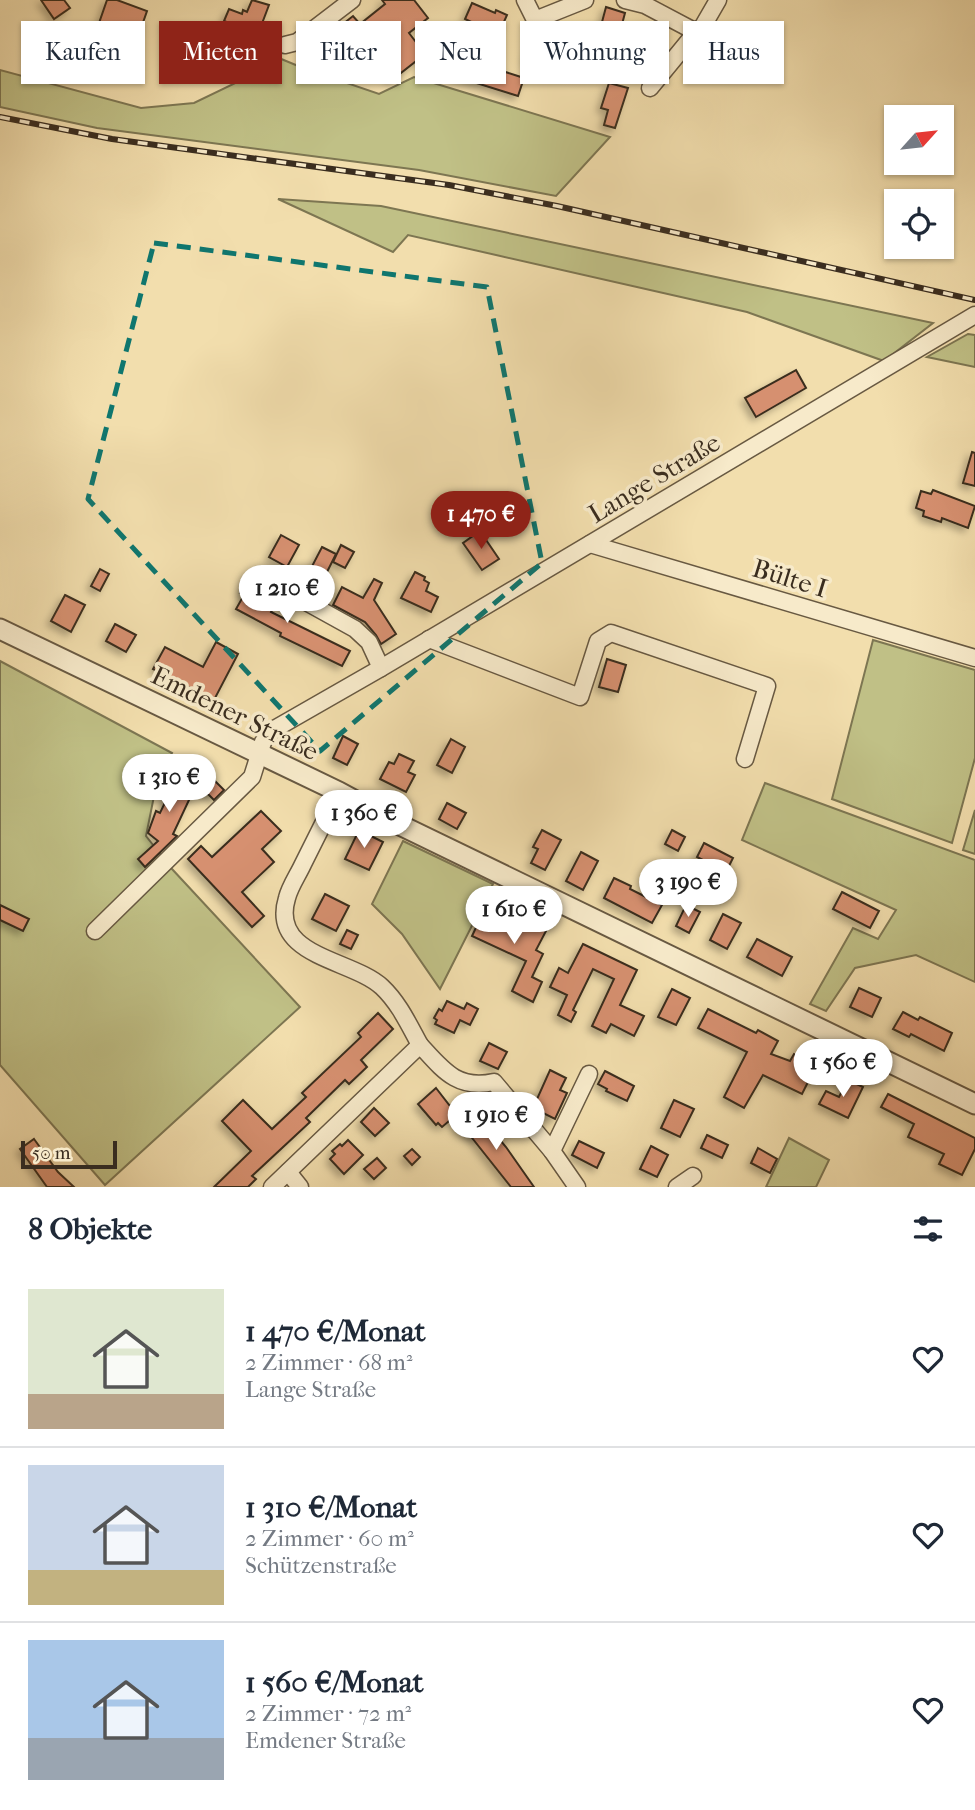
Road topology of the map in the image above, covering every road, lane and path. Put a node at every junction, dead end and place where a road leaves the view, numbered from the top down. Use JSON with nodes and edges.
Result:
{"nodes":[{"id":1,"x":352,"y":0,"type":"edge"},
{"id":2,"x":525,"y":0,"type":"edge"},
{"id":3,"x":585,"y":0,"type":"edge"},
{"id":4,"x":625,"y":0,"type":"edge"},
{"id":5,"x":718,"y":0,"type":"edge"},
{"id":6,"x":707,"y":21,"type":"edge"},
{"id":7,"x":683,"y":25,"type":"edge"},
{"id":8,"x":285,"y":45,"type":"dead end"},
{"id":9,"x":683,"y":48,"type":"edge"},
{"id":10,"x":650,"y":88,"type":"dead end"},
{"id":11,"x":975,"y":315,"type":"edge"},
{"id":12,"x":590,"y":544,"type":"junction"},
{"id":13,"x":299,"y":598,"type":"dead end"},
{"id":14,"x":0,"y":629,"type":"edge"},
{"id":15,"x":429,"y":639,"type":"junction"},
{"id":16,"x":975,"y":659,"type":"edge"},
{"id":17,"x":381,"y":668,"type":"junction"},
{"id":18,"x":259,"y":754,"type":"junction"},
{"id":19,"x":745,"y":759,"type":"dead end"},
{"id":20,"x":339,"y":792,"type":"junction"},
{"id":21,"x":95,"y":931,"type":"dead end"},
{"id":22,"x":419,"y":1045,"type":"junction"},
{"id":23,"x":589,"y":1074,"type":"dead end"},
{"id":24,"x":975,"y":1104,"type":"edge"},
{"id":25,"x":552,"y":1151,"type":"junction"},
{"id":26,"x":288,"y":1172,"type":"junction"},
{"id":27,"x":693,"y":1176,"type":"dead end"},
{"id":28,"x":272,"y":1187,"type":"edge"},
{"id":29,"x":300,"y":1187,"type":"edge"},
{"id":30,"x":577,"y":1187,"type":"edge"},
{"id":31,"x":677,"y":1187,"type":"edge"}],
"edges":[{"from":1,"to":8,"type":"street"},
{"from":2,"to":3,"type":"street"},
{"from":4,"to":7,"type":"street"},
{"from":5,"to":6,"type":"street"},
{"from":9,"to":10,"type":"street"},
{"from":11,"to":12,"type":"street","name":"Lange Straße"},
{"from":12,"to":15,"type":"street","name":"Lange Straße"},
{"from":12,"to":16,"type":"street","name":"Bülte I"},
{"from":13,"to":17,"type":"street"},
{"from":14,"to":18,"type":"street","name":"Emdener Straße"},
{"from":15,"to":17,"type":"street","name":"Lange Straße"},
{"from":15,"to":19,"type":"street"},
{"from":17,"to":18,"type":"street","name":"Lange Straße"},
{"from":18,"to":20,"type":"street","name":"Emdener Straße"},
{"from":18,"to":21,"type":"street","name":"Lange Straße"},
{"from":20,"to":22,"type":"street"},
{"from":20,"to":24,"type":"street","name":"Emdener Straße"},
{"from":22,"to":25,"type":"street"},
{"from":22,"to":26,"type":"street"},
{"from":23,"to":25,"type":"street"},
{"from":25,"to":30,"type":"street"},
{"from":26,"to":28,"type":"street"},
{"from":26,"to":29,"type":"street"},
{"from":27,"to":31,"type":"street"}]}
